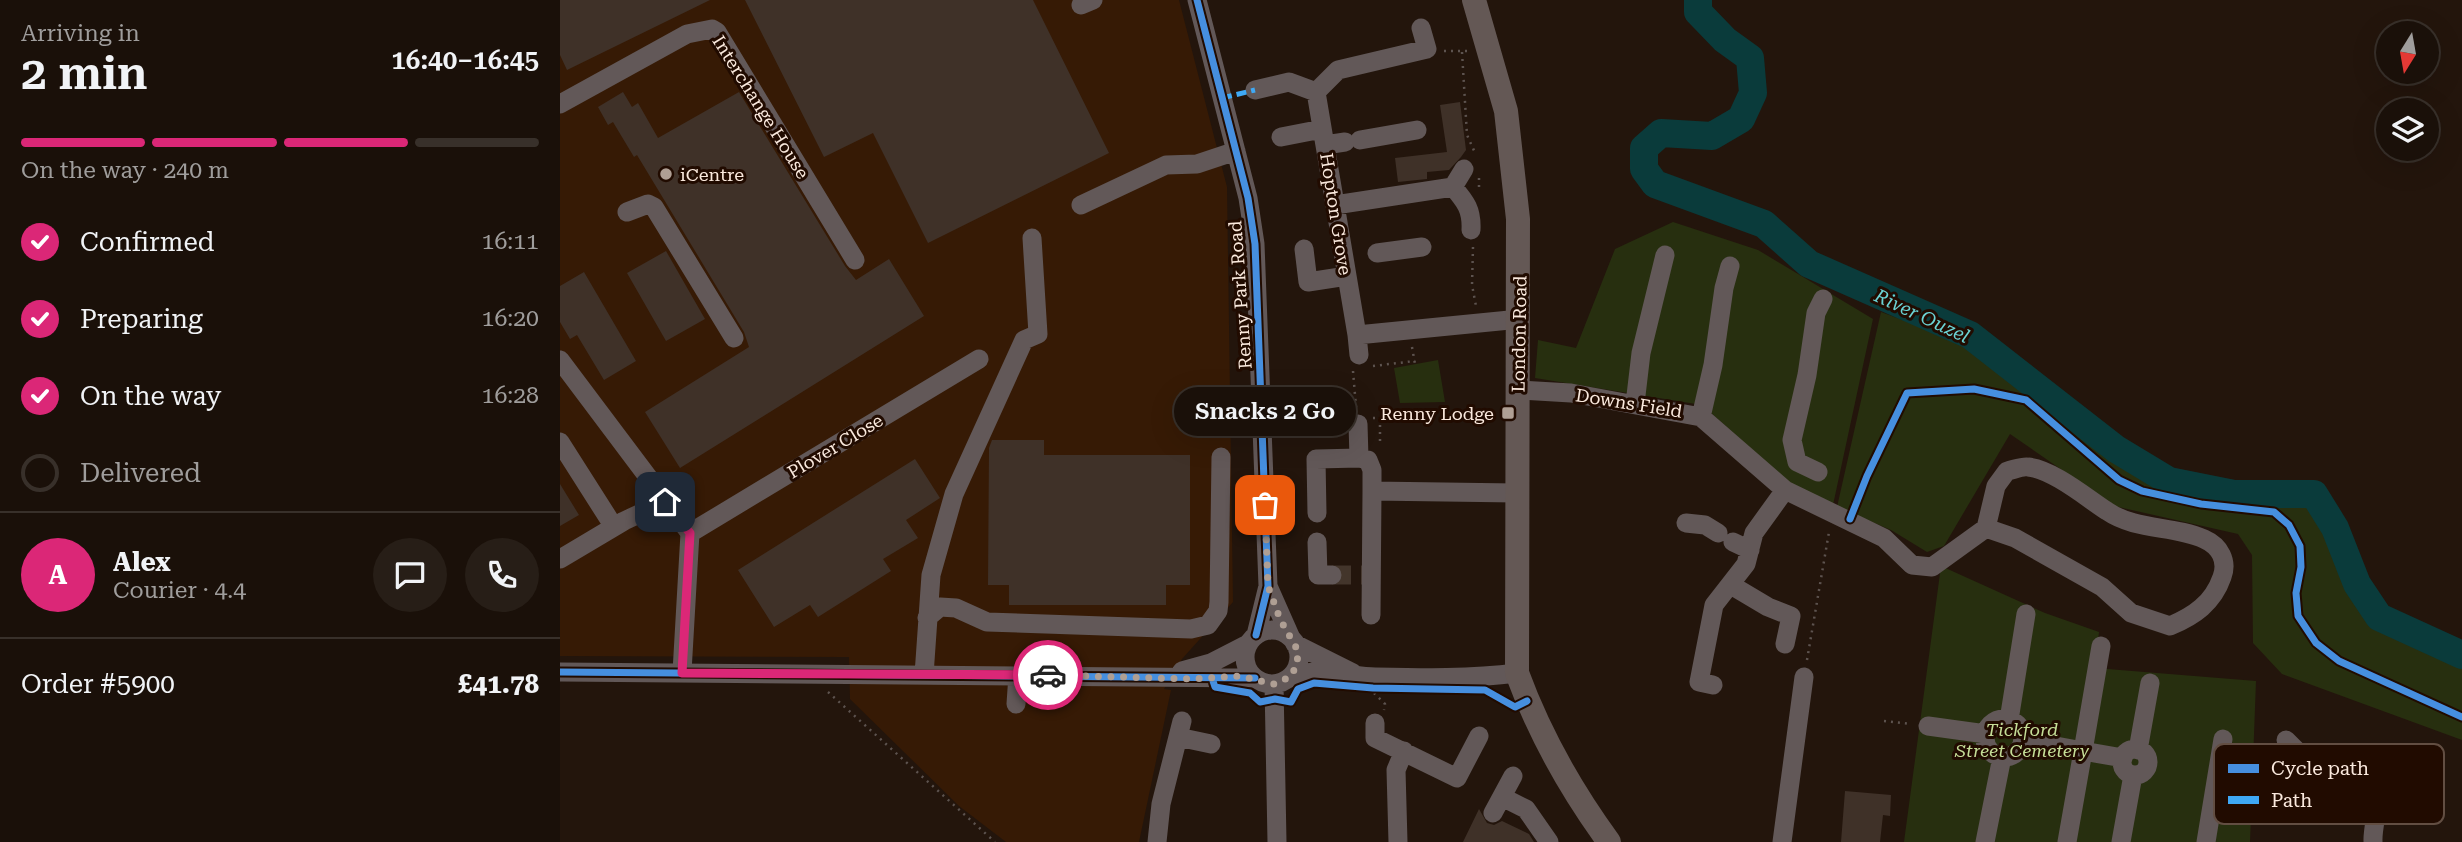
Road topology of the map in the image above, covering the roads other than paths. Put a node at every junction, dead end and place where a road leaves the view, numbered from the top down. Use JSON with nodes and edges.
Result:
{"nodes":[{"id":1,"x":1197,"y":0,"type":"edge"},
{"id":2,"x":1474,"y":0,"type":"edge"},
{"id":3,"x":1421,"y":28,"type":"dead end"},
{"id":4,"x":1255,"y":90,"type":"dead end"},
{"id":5,"x":1317,"y":92,"type":"junction"},
{"id":6,"x":560,"y":104,"type":"edge"},
{"id":7,"x":1417,"y":130,"type":"dead end"},
{"id":8,"x":1281,"y":137,"type":"dead end"},
{"id":9,"x":1324,"y":137,"type":"junction"},
{"id":10,"x":1236,"y":151,"type":"junction"},
{"id":11,"x":1464,"y":169,"type":"dead end"},
{"id":12,"x":1453,"y":187,"type":"junction"},
{"id":13,"x":1081,"y":205,"type":"dead end"},
{"id":14,"x":1335,"y":205,"type":"junction"},
{"id":15,"x":627,"y":212,"type":"dead end"},
{"id":16,"x":1471,"y":230,"type":"dead end"},
{"id":17,"x":1032,"y":238,"type":"dead end"},
{"id":18,"x":1422,"y":247,"type":"dead end"},
{"id":19,"x":1304,"y":249,"type":"dead end"},
{"id":20,"x":1665,"y":255,"type":"dead end"},
{"id":21,"x":855,"y":260,"type":"dead end"},
{"id":22,"x":1730,"y":266,"type":"dead end"},
{"id":23,"x":1345,"y":267,"type":"junction"},
{"id":24,"x":1823,"y":299,"type":"dead end"},
{"id":25,"x":1520,"y":319,"type":"junction"},
{"id":26,"x":734,"y":338,"type":"dead end"},
{"id":27,"x":979,"y":359,"type":"dead end"},
{"id":28,"x":560,"y":360,"type":"edge"},
{"id":29,"x":1519,"y":390,"type":"junction"},
{"id":30,"x":1634,"y":404,"type":"junction"},
{"id":31,"x":1701,"y":417,"type":"junction"},
{"id":32,"x":1358,"y":424,"type":"dead end"},
{"id":33,"x":560,"y":442,"type":"edge"},
{"id":34,"x":1221,"y":457,"type":"dead end"},
{"id":35,"x":1359,"y":458,"type":"junction"},
{"id":36,"x":1797,"y":461,"type":"junction"},
{"id":37,"x":1818,"y":472,"type":"dead end"},
{"id":38,"x":1782,"y":487,"type":"junction"},
{"id":39,"x":1372,"y":491,"type":"junction"},
{"id":40,"x":1516,"y":493,"type":"junction"},
{"id":41,"x":665,"y":502,"type":"junction"},
{"id":42,"x":1317,"y":513,"type":"dead end"},
{"id":43,"x":1686,"y":523,"type":"dead end"},
{"id":44,"x":614,"y":527,"type":"junction"},
{"id":45,"x":1986,"y":528,"type":"junction"},
{"id":46,"x":690,"y":533,"type":"junction"},
{"id":47,"x":1317,"y":542,"type":"dead end"},
{"id":48,"x":1734,"y":542,"type":"junction"},
{"id":49,"x":560,"y":559,"type":"edge"},
{"id":50,"x":1332,"y":575,"type":"dead end"},
{"id":51,"x":1731,"y":585,"type":"junction"},
{"id":52,"x":1268,"y":586,"type":"junction"},
{"id":53,"x":1371,"y":614,"type":"dead end"},
{"id":54,"x":2026,"y":614,"type":"dead end"},
{"id":55,"x":926,"y":618,"type":"junction"},
{"id":56,"x":1252,"y":639,"type":"junction"},
{"id":57,"x":1293,"y":641,"type":"junction"},
{"id":58,"x":1785,"y":644,"type":"dead end"},
{"id":59,"x":2101,"y":646,"type":"dead end"},
{"id":60,"x":560,"y":672,"type":"edge"},
{"id":61,"x":682,"y":673,"type":"junction"},
{"id":62,"x":1517,"y":673,"type":"junction"},
{"id":63,"x":924,"y":675,"type":"junction"},
{"id":64,"x":1017,"y":675,"type":"junction"},
{"id":65,"x":1161,"y":676,"type":"junction"},
{"id":66,"x":1804,"y":677,"type":"road end"},
{"id":67,"x":1255,"y":678,"type":"junction"},
{"id":68,"x":1282,"y":680,"type":"junction"},
{"id":69,"x":1359,"y":681,"type":"junction"},
{"id":70,"x":2150,"y":683,"type":"dead end"},
{"id":71,"x":1713,"y":685,"type":"dead end"},
{"id":72,"x":1016,"y":704,"type":"dead end"},
{"id":73,"x":2009,"y":720,"type":"junction"},
{"id":74,"x":1375,"y":723,"type":"dead end"},
{"id":75,"x":1928,"y":726,"type":"road end"},
{"id":76,"x":1986,"y":734,"type":"junction"},
{"id":77,"x":1479,"y":736,"type":"dead end"},
{"id":78,"x":2223,"y":739,"type":"dead end"},
{"id":79,"x":2023,"y":740,"type":"junction"},
{"id":80,"x":2286,"y":740,"type":"dead end"},
{"id":81,"x":1211,"y":744,"type":"dead end"},
{"id":82,"x":2222,"y":744,"type":"edge"},
{"id":83,"x":2290,"y":744,"type":"edge"},
{"id":84,"x":1404,"y":751,"type":"junction"},
{"id":85,"x":2083,"y":751,"type":"junction"},
{"id":86,"x":2002,"y":757,"type":"junction"},
{"id":87,"x":2131,"y":761,"type":"junction"},
{"id":88,"x":1513,"y":776,"type":"dead end"},
{"id":89,"x":2214,"y":794,"type":"edge"},
{"id":90,"x":2372,"y":824,"type":"edge"},
{"id":91,"x":1157,"y":842,"type":"edge"},
{"id":92,"x":1277,"y":842,"type":"edge"},
{"id":93,"x":1398,"y":842,"type":"edge"},
{"id":94,"x":1549,"y":842,"type":"edge"},
{"id":95,"x":1609,"y":842,"type":"edge"},
{"id":96,"x":1782,"y":842,"type":"edge"},
{"id":97,"x":1985,"y":842,"type":"edge"},
{"id":98,"x":2067,"y":842,"type":"edge"},
{"id":99,"x":2121,"y":842,"type":"edge"},
{"id":100,"x":2206,"y":842,"type":"edge"},
{"id":101,"x":2373,"y":842,"type":"edge"}],
"edges":[{"from":1,"to":10,"type":"street","name":"Renny Park Road"},
{"from":2,"to":25,"type":"main road","name":"London Road"},
{"from":3,"to":5,"type":"street"},
{"from":4,"to":5,"type":"street"},
{"from":5,"to":9,"type":"street","name":"Hopton Grove"},
{"from":6,"to":21,"type":"street","name":"Interchange House"},
{"from":7,"to":9,"type":"street"},
{"from":8,"to":9,"type":"street"},
{"from":9,"to":14,"type":"street","name":"Hopton Grove"},
{"from":10,"to":13,"type":"street"},
{"from":10,"to":52,"type":"street","name":"Renny Park Road"},
{"from":11,"to":12,"type":"street"},
{"from":12,"to":14,"type":"street"},
{"from":12,"to":16,"type":"street"},
{"from":14,"to":23,"type":"street","name":"Hopton Grove"},
{"from":15,"to":26,"type":"street"},
{"from":17,"to":55,"type":"street"},
{"from":18,"to":23,"type":"street"},
{"from":19,"to":23,"type":"street"},
{"from":20,"to":30,"type":"street"},
{"from":22,"to":31,"type":"street"},
{"from":23,"to":25,"type":"street","name":"Hopton Grove"},
{"from":24,"to":36,"type":"street"},
{"from":25,"to":29,"type":"main road","name":"London Road"},
{"from":27,"to":46,"type":"street","name":"Plover Close"},
{"from":28,"to":41,"type":"street"},
{"from":29,"to":30,"type":"street","name":"Downs Field"},
{"from":29,"to":40,"type":"main road","name":"London Road"},
{"from":30,"to":31,"type":"street","name":"Downs Field"},
{"from":31,"to":38,"type":"street","name":"Downs Field"},
{"from":32,"to":35,"type":"street"},
{"from":33,"to":44,"type":"street"},
{"from":34,"to":55,"type":"street"},
{"from":35,"to":39,"type":"street"},
{"from":35,"to":42,"type":"street"},
{"from":36,"to":37,"type":"street"},
{"from":36,"to":38,"type":"street"},
{"from":38,"to":45,"type":"street","name":"Downs Field"},
{"from":38,"to":48,"type":"street"},
{"from":39,"to":40,"type":"street"},
{"from":39,"to":53,"type":"street"},
{"from":40,"to":62,"type":"main road","name":"London Road"},
{"from":41,"to":44,"type":"street"},
{"from":41,"to":46,"type":"street"},
{"from":43,"to":48,"type":"street"},
{"from":44,"to":49,"type":"street"},
{"from":45,"to":45,"type":"street"},
{"from":46,"to":61,"type":"street"},
{"from":47,"to":50,"type":"street"},
{"from":48,"to":51,"type":"street"},
{"from":51,"to":58,"type":"street"},
{"from":51,"to":71,"type":"street"},
{"from":52,"to":56,"type":"street","name":"Renny Park Road"},
{"from":52,"to":57,"type":"street","name":"Renny Park Road"},
{"from":54,"to":73,"type":"street"},
{"from":55,"to":63,"type":"street"},
{"from":56,"to":57,"type":"street"},
{"from":56,"to":65,"type":"street"},
{"from":56,"to":67,"type":"street"},
{"from":57,"to":68,"type":"street"},
{"from":57,"to":69,"type":"street"},
{"from":59,"to":85,"type":"street"},
{"from":60,"to":61,"type":"street"},
{"from":61,"to":63,"type":"street"},
{"from":62,"to":69,"type":"street"},
{"from":62,"to":95,"type":"main road"},
{"from":63,"to":64,"type":"street"},
{"from":64,"to":65,"type":"street"},
{"from":64,"to":72,"type":"street"},
{"from":65,"to":67,"type":"street"},
{"from":66,"to":96,"type":"street"},
{"from":67,"to":68,"type":"street"},
{"from":68,"to":69,"type":"street"},
{"from":68,"to":92,"type":"street"},
{"from":70,"to":87,"type":"street"},
{"from":73,"to":76,"type":"street"},
{"from":73,"to":79,"type":"street"},
{"from":74,"to":84,"type":"street"},
{"from":75,"to":76,"type":"street"},
{"from":76,"to":86,"type":"street"},
{"from":77,"to":84,"type":"street"},
{"from":78,"to":82,"type":"street"},
{"from":79,"to":85,"type":"street"},
{"from":79,"to":86,"type":"street"},
{"from":80,"to":83,"type":"street"},
{"from":81,"to":91,"type":"street"},
{"from":84,"to":93,"type":"street"},
{"from":85,"to":87,"type":"street"},
{"from":85,"to":98,"type":"street"},
{"from":86,"to":97,"type":"street"},
{"from":87,"to":99,"type":"street"},
{"from":88,"to":94,"type":"street"},
{"from":89,"to":100,"type":"street"},
{"from":90,"to":101,"type":"street"}]}
